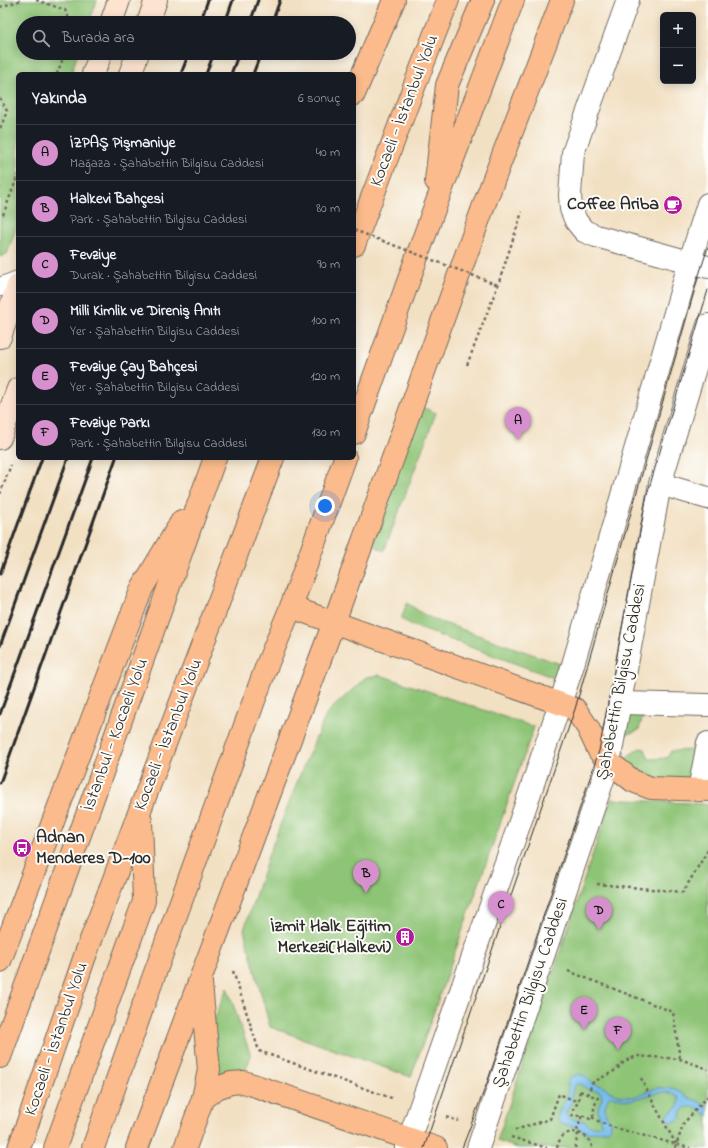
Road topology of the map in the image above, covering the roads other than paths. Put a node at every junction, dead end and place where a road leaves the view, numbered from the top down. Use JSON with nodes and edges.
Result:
{"nodes":[{"id":1,"x":119,"y":0,"type":"edge"},
{"id":2,"x":156,"y":0,"type":"edge"},
{"id":3,"x":394,"y":0,"type":"edge"},
{"id":4,"x":448,"y":0,"type":"edge"},
{"id":5,"x":483,"y":0,"type":"edge"},
{"id":6,"x":513,"y":0,"type":"edge"},
{"id":7,"x":562,"y":0,"type":"edge"},
{"id":8,"x":628,"y":0,"type":"edge"},
{"id":9,"x":113,"y":16,"type":"edge"},
{"id":10,"x":150,"y":16,"type":"edge"},
{"id":11,"x":98,"y":60,"type":"edge"},
{"id":12,"x":135,"y":60,"type":"edge"},
{"id":13,"x":94,"y":72,"type":"edge"},
{"id":14,"x":131,"y":72,"type":"edge"},
{"id":15,"x":356,"y":89,"type":"edge"},
{"id":16,"x":708,"y":204,"type":"edge"},
{"id":17,"x":433,"y":212,"type":"junction"},
{"id":18,"x":356,"y":240,"type":"edge"},
{"id":19,"x":699,"y":264,"type":"edge"},
{"id":20,"x":16,"y":281,"type":"edge"},
{"id":21,"x":0,"y":287,"type":"edge"},
{"id":22,"x":16,"y":292,"type":"edge"},
{"id":23,"x":708,"y":325,"type":"edge"},
{"id":24,"x":0,"y":337,"type":"edge"},
{"id":25,"x":16,"y":394,"type":"edge"},
{"id":26,"x":356,"y":427,"type":"edge"},
{"id":27,"x":0,"y":438,"type":"edge"},
{"id":28,"x":273,"y":460,"type":"edge"},
{"id":29,"x":344,"y":460,"type":"edge"},
{"id":30,"x":212,"y":467,"type":"edge"},
{"id":31,"x":660,"y":484,"type":"junction"},
{"id":32,"x":708,"y":498,"type":"edge"},
{"id":33,"x":291,"y":607,"type":"junction"},
{"id":34,"x":334,"y":622,"type":"junction"},
{"id":35,"x":560,"y":703,"type":"junction"},
{"id":36,"x":620,"y":703,"type":"junction"},
{"id":37,"x":708,"y":705,"type":"edge"},
{"id":38,"x":708,"y":743,"type":"edge"},
{"id":39,"x":609,"y":762,"type":"junction"},
{"id":40,"x":703,"y":790,"type":"edge"},
{"id":41,"x":140,"y":811,"type":"junction"},
{"id":42,"x":0,"y":961,"type":"edge"},
{"id":43,"x":200,"y":978,"type":"junction"},
{"id":44,"x":0,"y":1057,"type":"edge"},
{"id":45,"x":203,"y":1098,"type":"junction"},
{"id":46,"x":488,"y":1137,"type":"edge"},
{"id":47,"x":407,"y":1143,"type":"edge"},
{"id":48,"x":19,"y":1148,"type":"edge"},
{"id":49,"x":55,"y":1148,"type":"edge"},
{"id":50,"x":93,"y":1148,"type":"edge"},
{"id":51,"x":137,"y":1148,"type":"edge"},
{"id":52,"x":185,"y":1148,"type":"edge"},
{"id":53,"x":436,"y":1148,"type":"edge"}],
"edges":[{"from":1,"to":9,"type":"main road"},
{"from":2,"to":10,"type":"main road"},
{"from":3,"to":15,"type":"main road"},
{"from":4,"to":18,"type":"main road","name":"Kocaeli - İstanbul Yolu"},
{"from":5,"to":17,"type":"main road"},
{"from":6,"to":17,"type":"main road"},
{"from":7,"to":34,"type":"main road"},
{"from":8,"to":19,"type":"street"},
{"from":11,"to":13,"type":"main road"},
{"from":12,"to":14,"type":"main road"},
{"from":16,"to":19,"type":"street"},
{"from":17,"to":26,"type":"main road"},
{"from":19,"to":35,"type":"street"},
{"from":20,"to":21,"type":"lane"},
{"from":22,"to":24,"type":"main road"},
{"from":23,"to":31,"type":"street","name":"Şahabettin Bilgisu Caddesi"},
{"from":25,"to":27,"type":"main road"},
{"from":28,"to":41,"type":"main road","name":"Kocaeli - İstanbul Yolu"},
{"from":29,"to":33,"type":"main road"},
{"from":30,"to":42,"type":"main road"},
{"from":30,"to":44,"type":"main road","name":"İstanbul - Kocaeli Yolu"},
{"from":31,"to":32,"type":"street"},
{"from":31,"to":36,"type":"street","name":"Şahabettin Bilgisu Caddesi"},
{"from":33,"to":34,"type":"main road"},
{"from":33,"to":50,"type":"main road"},
{"from":34,"to":35,"type":"main road"},
{"from":34,"to":43,"type":"main road"},
{"from":35,"to":39,"type":"main road"},
{"from":35,"to":47,"type":"street"},
{"from":36,"to":37,"type":"street"},
{"from":36,"to":39,"type":"street","name":"Şahabettin Bilgisu Caddesi"},
{"from":38,"to":40,"type":"street"},
{"from":39,"to":40,"type":"main road"},
{"from":39,"to":46,"type":"street","name":"Şahabettin Bilgisu Caddesi"},
{"from":41,"to":48,"type":"main road","name":"Kocaeli - İstanbul Yolu"},
{"from":41,"to":49,"type":"main road"},
{"from":43,"to":45,"type":"main road"},
{"from":43,"to":51,"type":"main road"},
{"from":45,"to":47,"type":"main road"},
{"from":45,"to":52,"type":"main road"},
{"from":47,"to":53,"type":"main road"}]}
